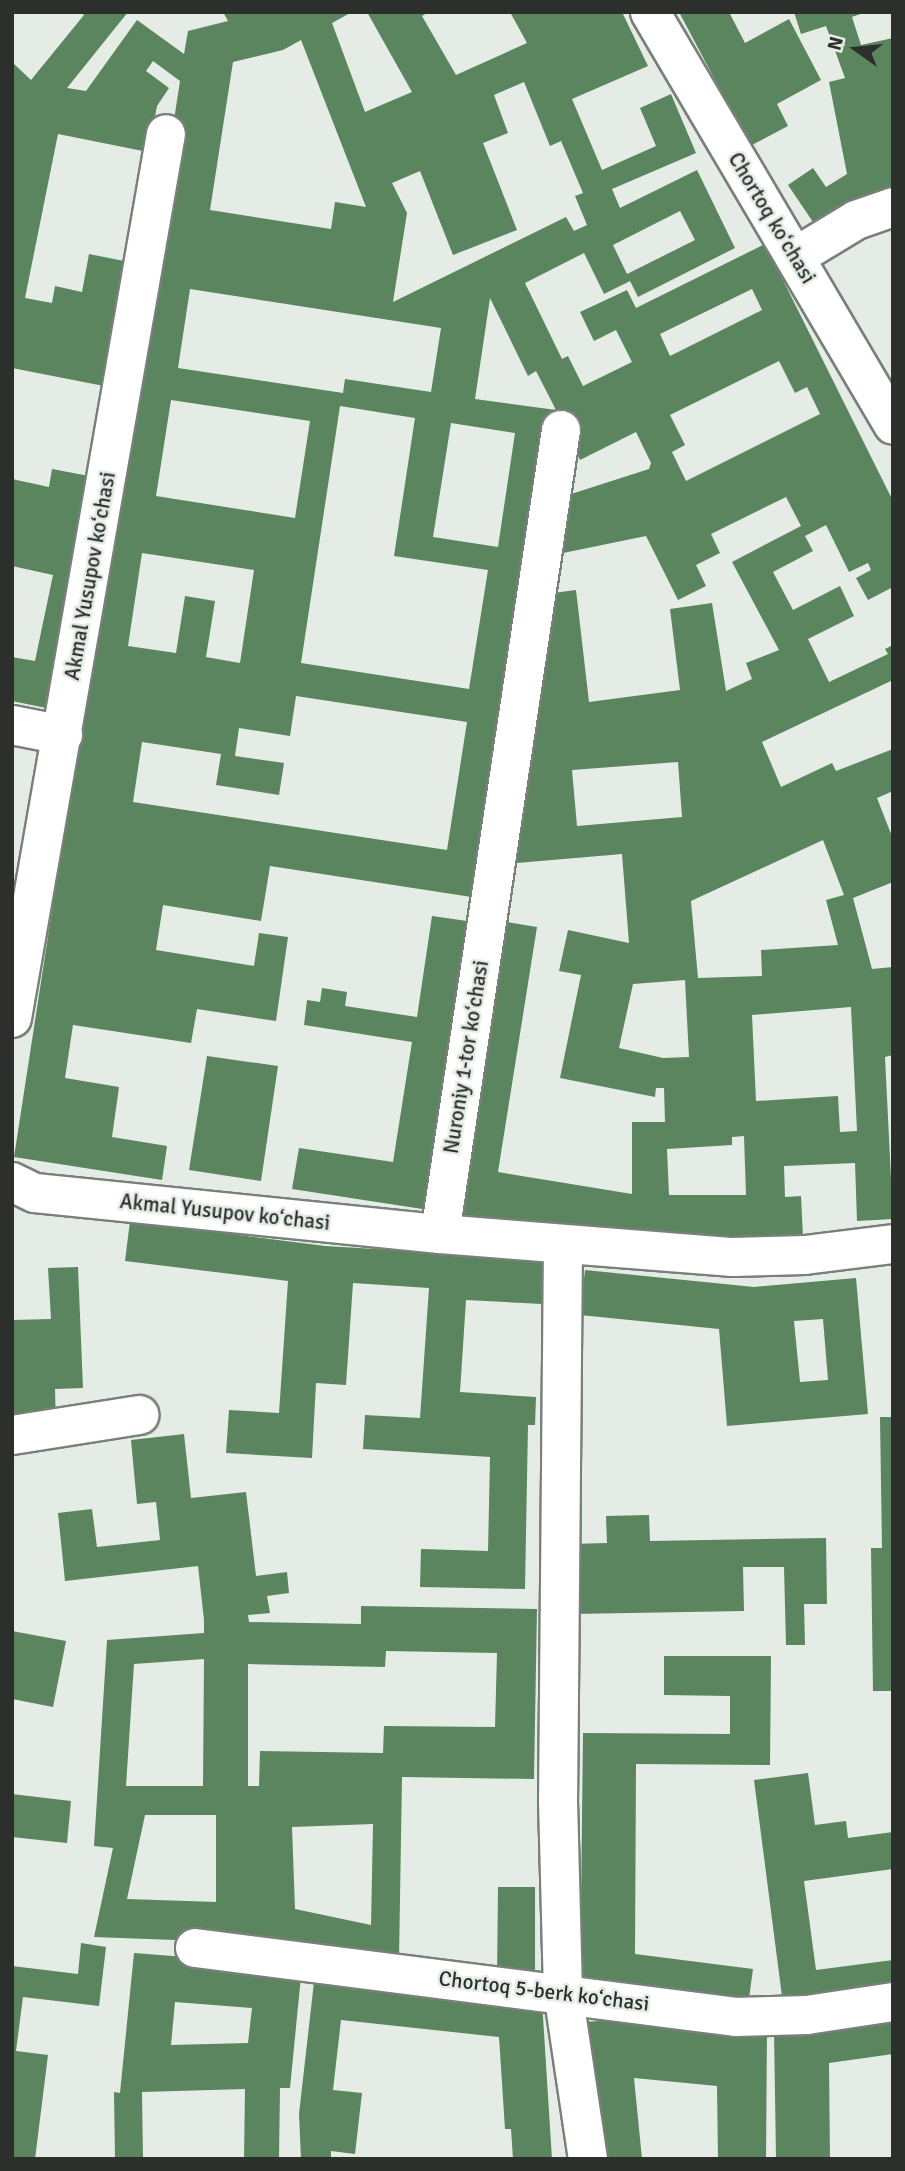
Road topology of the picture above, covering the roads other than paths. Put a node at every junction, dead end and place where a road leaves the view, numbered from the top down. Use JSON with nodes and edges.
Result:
{"nodes":[{"id":1,"x":650,"y":12,"type":"edge"},
{"id":2,"x":166,"y":134,"type":"dead end"},
{"id":3,"x":893,"y":207,"type":"edge"},
{"id":4,"x":796,"y":257,"type":"junction"},
{"id":5,"x":893,"y":425,"type":"edge"},
{"id":6,"x":561,"y":430,"type":"dead end"},
{"id":7,"x":12,"y":725,"type":"edge"},
{"id":8,"x":63,"y":735,"type":"junction"},
{"id":9,"x":12,"y":1018,"type":"edge"},
{"id":10,"x":12,"y":1182,"type":"edge"},
{"id":11,"x":440,"y":1234,"type":"junction"},
{"id":12,"x":563,"y":1244,"type":"junction"},
{"id":13,"x":893,"y":1244,"type":"edge"},
{"id":14,"x":139,"y":1415,"type":"dead end"},
{"id":15,"x":12,"y":1435,"type":"edge"},
{"id":16,"x":195,"y":1948,"type":"dead end"},
{"id":17,"x":563,"y":1992,"type":"junction"},
{"id":18,"x":893,"y":2002,"type":"edge"},
{"id":19,"x":589,"y":2159,"type":"edge"}],
"edges":[{"from":1,"to":4,"type":"street","name":"Chortoq koʻchasi"},
{"from":2,"to":8,"type":"street","name":"Akmal Yusupov koʻchasi"},
{"from":3,"to":4,"type":"street"},
{"from":4,"to":5,"type":"street","name":"Chortoq koʻchasi"},
{"from":6,"to":11,"type":"street","name":"Nuroniy 1-tor koʻchasi"},
{"from":7,"to":8,"type":"street"},
{"from":8,"to":9,"type":"street","name":"Akmal Yusupov koʻchasi"},
{"from":10,"to":11,"type":"street","name":"Akmal Yusupov koʻchasi"},
{"from":11,"to":12,"type":"street"},
{"from":12,"to":13,"type":"street"},
{"from":12,"to":17,"type":"street"},
{"from":14,"to":15,"type":"street"},
{"from":16,"to":17,"type":"street","name":"Chortoq 5-berk koʻchasi"},
{"from":17,"to":18,"type":"street","name":"Chortoq 5-berk koʻchasi"},
{"from":17,"to":19,"type":"street"}]}
